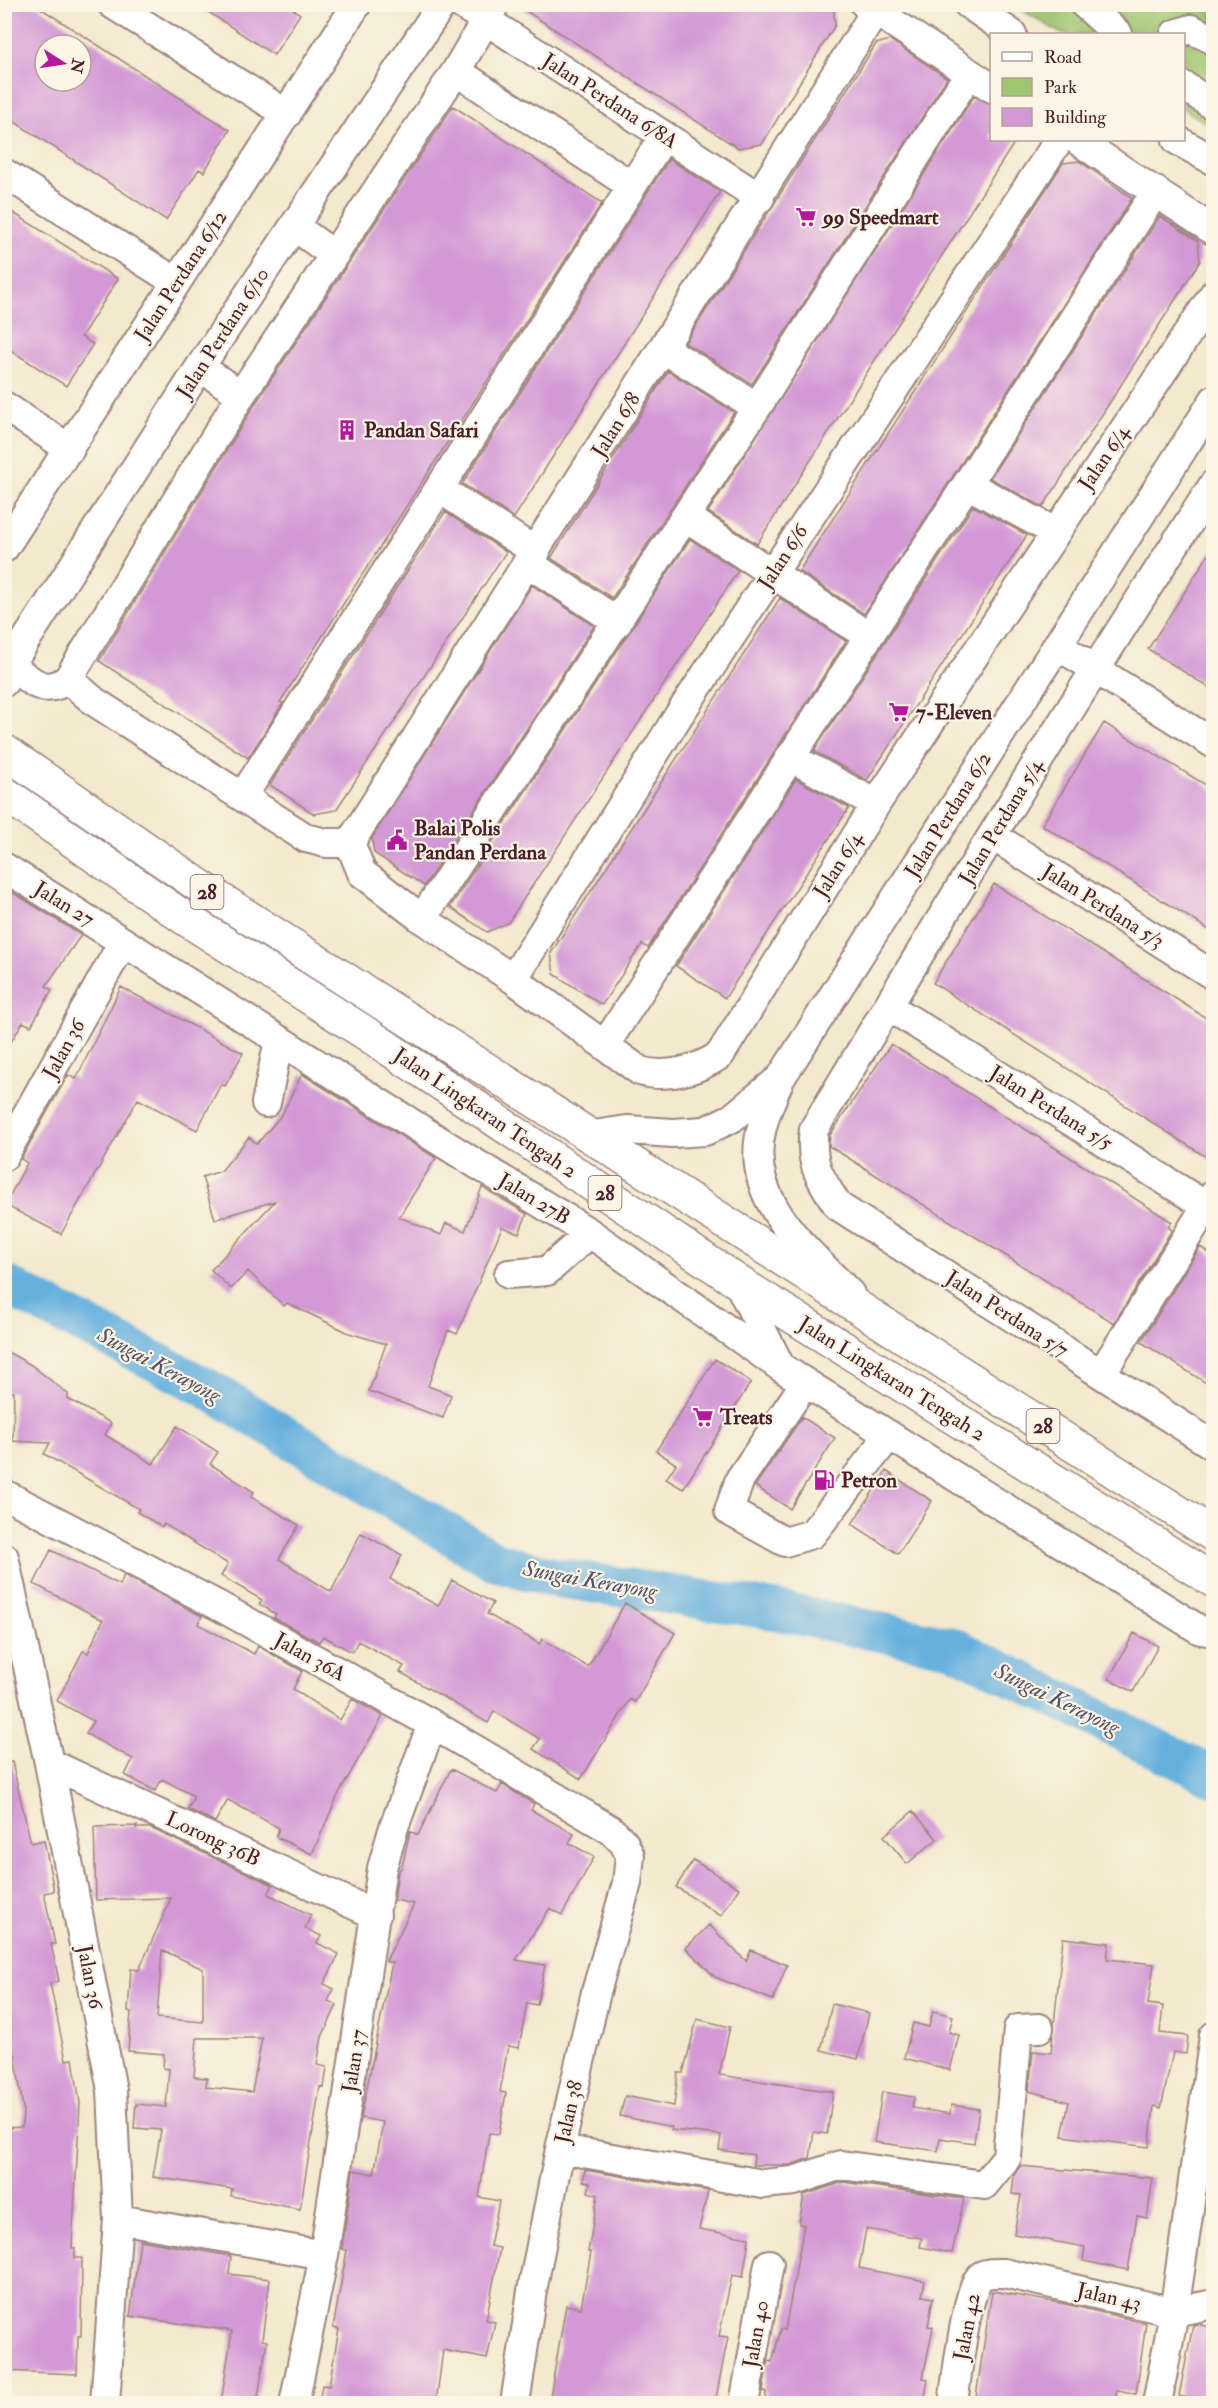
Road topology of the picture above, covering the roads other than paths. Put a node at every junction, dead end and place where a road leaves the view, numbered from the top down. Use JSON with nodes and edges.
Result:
{"nodes":[{"id":1,"x":112,"y":4,"type":"edge"},
{"id":2,"x":357,"y":4,"type":"edge"},
{"id":3,"x":442,"y":4,"type":"edge"},
{"id":4,"x":461,"y":4,"type":"edge"},
{"id":5,"x":968,"y":4,"type":"edge"},
{"id":6,"x":1084,"y":4,"type":"edge"},
{"id":7,"x":874,"y":7,"type":"edge"},
{"id":8,"x":490,"y":12,"type":"edge"},
{"id":9,"x":1011,"y":33,"type":"edge"},
{"id":10,"x":1117,"y":33,"type":"edge"},
{"id":11,"x":1178,"y":33,"type":"edge"},
{"id":12,"x":1214,"y":40,"type":"edge"},
{"id":13,"x":456,"y":71,"type":"junction"},
{"id":14,"x":980,"y":81,"type":"edge"},
{"id":15,"x":1185,"y":87,"type":"edge"},
{"id":16,"x":1214,"y":106,"type":"edge"},
{"id":17,"x":287,"y":114,"type":"junction"},
{"id":18,"x":664,"y":136,"type":"junction"},
{"id":19,"x":1058,"y":141,"type":"edge"},
{"id":20,"x":1079,"y":141,"type":"edge"},
{"id":21,"x":1179,"y":141,"type":"edge"},
{"id":22,"x":1214,"y":161,"type":"edge"},
{"id":23,"x":4,"y":173,"type":"edge"},
{"id":24,"x":633,"y":186,"type":"junction"},
{"id":25,"x":1156,"y":191,"type":"junction"},
{"id":26,"x":760,"y":198,"type":"junction"},
{"id":27,"x":294,"y":226,"type":"junction"},
{"id":28,"x":1214,"y":231,"type":"edge"},
{"id":29,"x":334,"y":255,"type":"junction"},
{"id":30,"x":176,"y":282,"type":"junction"},
{"id":31,"x":1214,"y":294,"type":"edge"},
{"id":32,"x":664,"y":349,"type":"junction"},
{"id":33,"x":200,"y":367,"type":"junction"},
{"id":34,"x":241,"y":395,"type":"junction"},
{"id":35,"x":1214,"y":400,"type":"edge"},
{"id":36,"x":4,"y":406,"type":"edge"},
{"id":37,"x":757,"y":407,"type":"junction"},
{"id":38,"x":70,"y":449,"type":"junction"},
{"id":39,"x":967,"y":484,"type":"junction"},
{"id":40,"x":1214,"y":484,"type":"edge"},
{"id":41,"x":440,"y":489,"type":"junction"},
{"id":42,"x":686,"y":517,"type":"junction"},
{"id":43,"x":1054,"y":532,"type":"junction"},
{"id":44,"x":4,"y":548,"type":"edge"},
{"id":45,"x":532,"y":557,"type":"junction"},
{"id":46,"x":772,"y":573,"type":"junction"},
{"id":47,"x":618,"y":622,"type":"junction"},
{"id":48,"x":868,"y":636,"type":"junction"},
{"id":49,"x":1057,"y":645,"type":"junction"},
{"id":50,"x":1093,"y":669,"type":"junction"},
{"id":51,"x":6,"y":671,"type":"edge"},
{"id":52,"x":68,"y":679,"type":"junction"},
{"id":53,"x":1214,"y":744,"type":"edge"},
{"id":54,"x":4,"y":751,"type":"edge"},
{"id":55,"x":790,"y":757,"type":"junction"},
{"id":56,"x":4,"y":794,"type":"edge"},
{"id":57,"x":243,"y":796,"type":"junction"},
{"id":58,"x":876,"y":804,"type":"junction"},
{"id":59,"x":993,"y":836,"type":"junction"},
{"id":60,"x":350,"y":843,"type":"junction"},
{"id":61,"x":4,"y":867,"type":"edge"},
{"id":62,"x":422,"y":919,"type":"junction"},
{"id":63,"x":123,"y":942,"type":"junction"},
{"id":64,"x":1214,"y":976,"type":"edge"},
{"id":65,"x":513,"y":980,"type":"junction"},
{"id":66,"x":888,"y":1006,"type":"junction"},
{"id":67,"x":279,"y":1040,"type":"junction"},
{"id":68,"x":605,"y":1045,"type":"junction"},
{"id":69,"x":780,"y":1079,"type":"junction"},
{"id":70,"x":266,"y":1103,"type":"dead end"},
{"id":71,"x":587,"y":1136,"type":"junction"},
{"id":72,"x":4,"y":1156,"type":"edge"},
{"id":73,"x":815,"y":1169,"type":"joint"},
{"id":74,"x":1211,"y":1204,"type":"edge"},
{"id":75,"x":590,"y":1233,"type":"junction"},
{"id":76,"x":509,"y":1274,"type":"dead end"},
{"id":77,"x":738,"y":1282,"type":"junction"},
{"id":78,"x":872,"y":1317,"type":"junction"},
{"id":79,"x":1101,"y":1374,"type":"junction"},
{"id":80,"x":793,"y":1376,"type":"junction"},
{"id":81,"x":888,"y":1437,"type":"junction"},
{"id":82,"x":1214,"y":1446,"type":"edge"},
{"id":83,"x":4,"y":1494,"type":"edge"},
{"id":84,"x":1214,"y":1535,"type":"edge"},
{"id":85,"x":4,"y":1557,"type":"edge"},
{"id":86,"x":1214,"y":1581,"type":"edge"},
{"id":87,"x":1214,"y":1632,"type":"edge"},
{"id":88,"x":432,"y":1724,"type":"junction"},
{"id":89,"x":49,"y":1763,"type":"junction"},
{"id":90,"x":610,"y":1830,"type":"joint"},
{"id":91,"x":376,"y":1915,"type":"junction"},
{"id":92,"x":1039,"y":2028,"type":"dead end"},
{"id":93,"x":1214,"y":2036,"type":"edge"},
{"id":94,"x":560,"y":2149,"type":"junction"},
{"id":95,"x":118,"y":2219,"type":"junction"},
{"id":96,"x":324,"y":2255,"type":"junction"},
{"id":97,"x":769,"y":2264,"type":"dead end"},
{"id":98,"x":1004,"y":2273,"type":"joint"},
{"id":99,"x":1214,"y":2304,"type":"edge"},
{"id":100,"x":1174,"y":2312,"type":"junction"},
{"id":101,"x":105,"y":2403,"type":"edge"},
{"id":102,"x":294,"y":2403,"type":"edge"},
{"id":103,"x":515,"y":2403,"type":"edge"},
{"id":104,"x":744,"y":2403,"type":"edge"},
{"id":105,"x":953,"y":2403,"type":"edge"},
{"id":106,"x":1157,"y":2403,"type":"edge"}],
"edges":[{"from":1,"to":17,"type":"street"},
{"from":2,"to":17,"type":"street","name":"Jalan Perdana 6/12"},
{"from":3,"to":27,"type":"street","name":"Jalan Perdana 6/10"},
{"from":4,"to":8,"type":"street","name":"Jalan Perdana 6/8A"},
{"from":5,"to":9,"type":"street"},
{"from":6,"to":10,"type":"street"},
{"from":7,"to":14,"type":"street"},
{"from":7,"to":26,"type":"street","name":"Jalan 6/8"},
{"from":8,"to":13,"type":"street"},
{"from":8,"to":18,"type":"street","name":"Jalan Perdana 6/8A"},
{"from":11,"to":12,"type":"street"},
{"from":13,"to":24,"type":"street"},
{"from":13,"to":29,"type":"street"},
{"from":14,"to":37,"type":"street"},
{"from":15,"to":16,"type":"street"},
{"from":17,"to":30,"type":"street","name":"Jalan Perdana 6/12"},
{"from":18,"to":24,"type":"street"},
{"from":18,"to":26,"type":"street","name":"Jalan Perdana 6/8A"},
{"from":19,"to":46,"type":"street","name":"Jalan 6/6"},
{"from":20,"to":25,"type":"street"},
{"from":21,"to":22,"type":"street"},
{"from":23,"to":30,"type":"street"},
{"from":24,"to":41,"type":"street"},
{"from":25,"to":28,"type":"street"},
{"from":25,"to":39,"type":"street"},
{"from":26,"to":32,"type":"street","name":"Jalan 6/8"},
{"from":27,"to":29,"type":"street"},
{"from":27,"to":33,"type":"street","name":"Jalan Perdana 6/10"},
{"from":29,"to":34,"type":"street"},
{"from":30,"to":38,"type":"street","name":"Jalan Perdana 6/12"},
{"from":31,"to":43,"type":"street","name":"Jalan 6/4"},
{"from":32,"to":37,"type":"street"},
{"from":32,"to":45,"type":"street","name":"Jalan 6/8"},
{"from":33,"to":34,"type":"street"},
{"from":33,"to":51,"type":"street","name":"Jalan Perdana 6/10"},
{"from":34,"to":52,"type":"street"},
{"from":35,"to":49,"type":"street","name":"Jalan Perdana 6/2"},
{"from":36,"to":38,"type":"street"},
{"from":37,"to":42,"type":"street"},
{"from":38,"to":44,"type":"street","name":"Jalan Perdana 6/12"},
{"from":39,"to":43,"type":"street"},
{"from":39,"to":48,"type":"street"},
{"from":40,"to":50,"type":"street","name":"Jalan Perdana 5/4"},
{"from":41,"to":45,"type":"street"},
{"from":41,"to":57,"type":"street"},
{"from":42,"to":46,"type":"street"},
{"from":42,"to":47,"type":"street"},
{"from":43,"to":58,"type":"street","name":"Jalan 6/4"},
{"from":45,"to":47,"type":"street"},
{"from":45,"to":60,"type":"street","name":"Jalan 6/8"},
{"from":46,"to":48,"type":"street"},
{"from":46,"to":65,"type":"street","name":"Jalan 6/6"},
{"from":47,"to":62,"type":"street"},
{"from":48,"to":55,"type":"street"},
{"from":49,"to":50,"type":"street"},
{"from":49,"to":69,"type":"street","name":"Jalan Perdana 6/2"},
{"from":50,"to":53,"type":"street"},
{"from":50,"to":59,"type":"street","name":"Jalan Perdana 5/4"},
{"from":51,"to":52,"type":"street"},
{"from":52,"to":57,"type":"street"},
{"from":54,"to":71,"type":"highway","name":"Jalan Lingkaran Tengah 2","number":"28"},
{"from":55,"to":58,"type":"street"},
{"from":55,"to":68,"type":"street"},
{"from":56,"to":77,"type":"highway","name":"Jalan Lingkaran Tengah 2","number":"28"},
{"from":57,"to":60,"type":"street"},
{"from":58,"to":68,"type":"street","name":"Jalan 6/4"},
{"from":59,"to":64,"type":"street","name":"Jalan Perdana 5/3"},
{"from":59,"to":66,"type":"street","name":"Jalan Perdana 5/4"},
{"from":60,"to":62,"type":"street","name":"Jalan 6/4"},
{"from":61,"to":63,"type":"street","name":"Jalan 27"},
{"from":62,"to":65,"type":"street","name":"Jalan 6/4"},
{"from":63,"to":67,"type":"street","name":"Jalan 27"},
{"from":63,"to":72,"type":"street","name":"Jalan 36"},
{"from":65,"to":68,"type":"street","name":"Jalan 6/4"},
{"from":66,"to":73,"type":"street","name":"Jalan Perdana 5/4"},
{"from":66,"to":74,"type":"street","name":"Jalan Perdana 5/5"},
{"from":67,"to":70,"type":"street"},
{"from":67,"to":75,"type":"street","name":"Jalan 27B"},
{"from":69,"to":71,"type":"street","name":"Jalan Perdana 6/2"},
{"from":69,"to":78,"type":"street","name":"Jalan Perdana 6/2"},
{"from":71,"to":78,"type":"highway","name":"Jalan Lingkaran Tengah 2","number":"28"},
{"from":73,"to":79,"type":"street","name":"Jalan Perdana 5/7"},
{"from":74,"to":79,"type":"street"},
{"from":75,"to":76,"type":"street"},
{"from":75,"to":80,"type":"street","name":"Jalan 27B"},
{"from":77,"to":80,"type":"street"},
{"from":77,"to":86,"type":"highway","name":"Jalan Lingkaran Tengah 2","number":"28"},
{"from":78,"to":84,"type":"highway","name":"Jalan Lingkaran Tengah 2","number":"28"},
{"from":79,"to":82,"type":"street","name":"Jalan Perdana 5/7"},
{"from":80,"to":81,"type":"street","name":"Jalan 27B"},
{"from":80,"to":81,"type":"street"},
{"from":81,"to":87,"type":"street","name":"Jalan 27B"},
{"from":83,"to":88,"type":"street","name":"Jalan 36A"},
{"from":85,"to":89,"type":"street","name":"Jalan 36"},
{"from":88,"to":90,"type":"street","name":"Jalan 36A"},
{"from":88,"to":91,"type":"street","name":"Jalan 37"},
{"from":89,"to":91,"type":"street","name":"Lorong 36B"},
{"from":89,"to":95,"type":"street","name":"Jalan 36"},
{"from":90,"to":94,"type":"street","name":"Jalan 38"},
{"from":91,"to":96,"type":"street","name":"Jalan 37"},
{"from":92,"to":94,"type":"street"},
{"from":93,"to":100,"type":"street"},
{"from":94,"to":103,"type":"street","name":"Jalan 38"},
{"from":95,"to":96,"type":"street"},
{"from":95,"to":101,"type":"street","name":"Jalan 36"},
{"from":96,"to":102,"type":"street","name":"Jalan 37"},
{"from":97,"to":104,"type":"street","name":"Jalan 40"},
{"from":98,"to":100,"type":"street","name":"Jalan 43"},
{"from":98,"to":105,"type":"street","name":"Jalan 42"},
{"from":99,"to":100,"type":"street","name":"Jalan 43"},
{"from":100,"to":106,"type":"street"}]}
